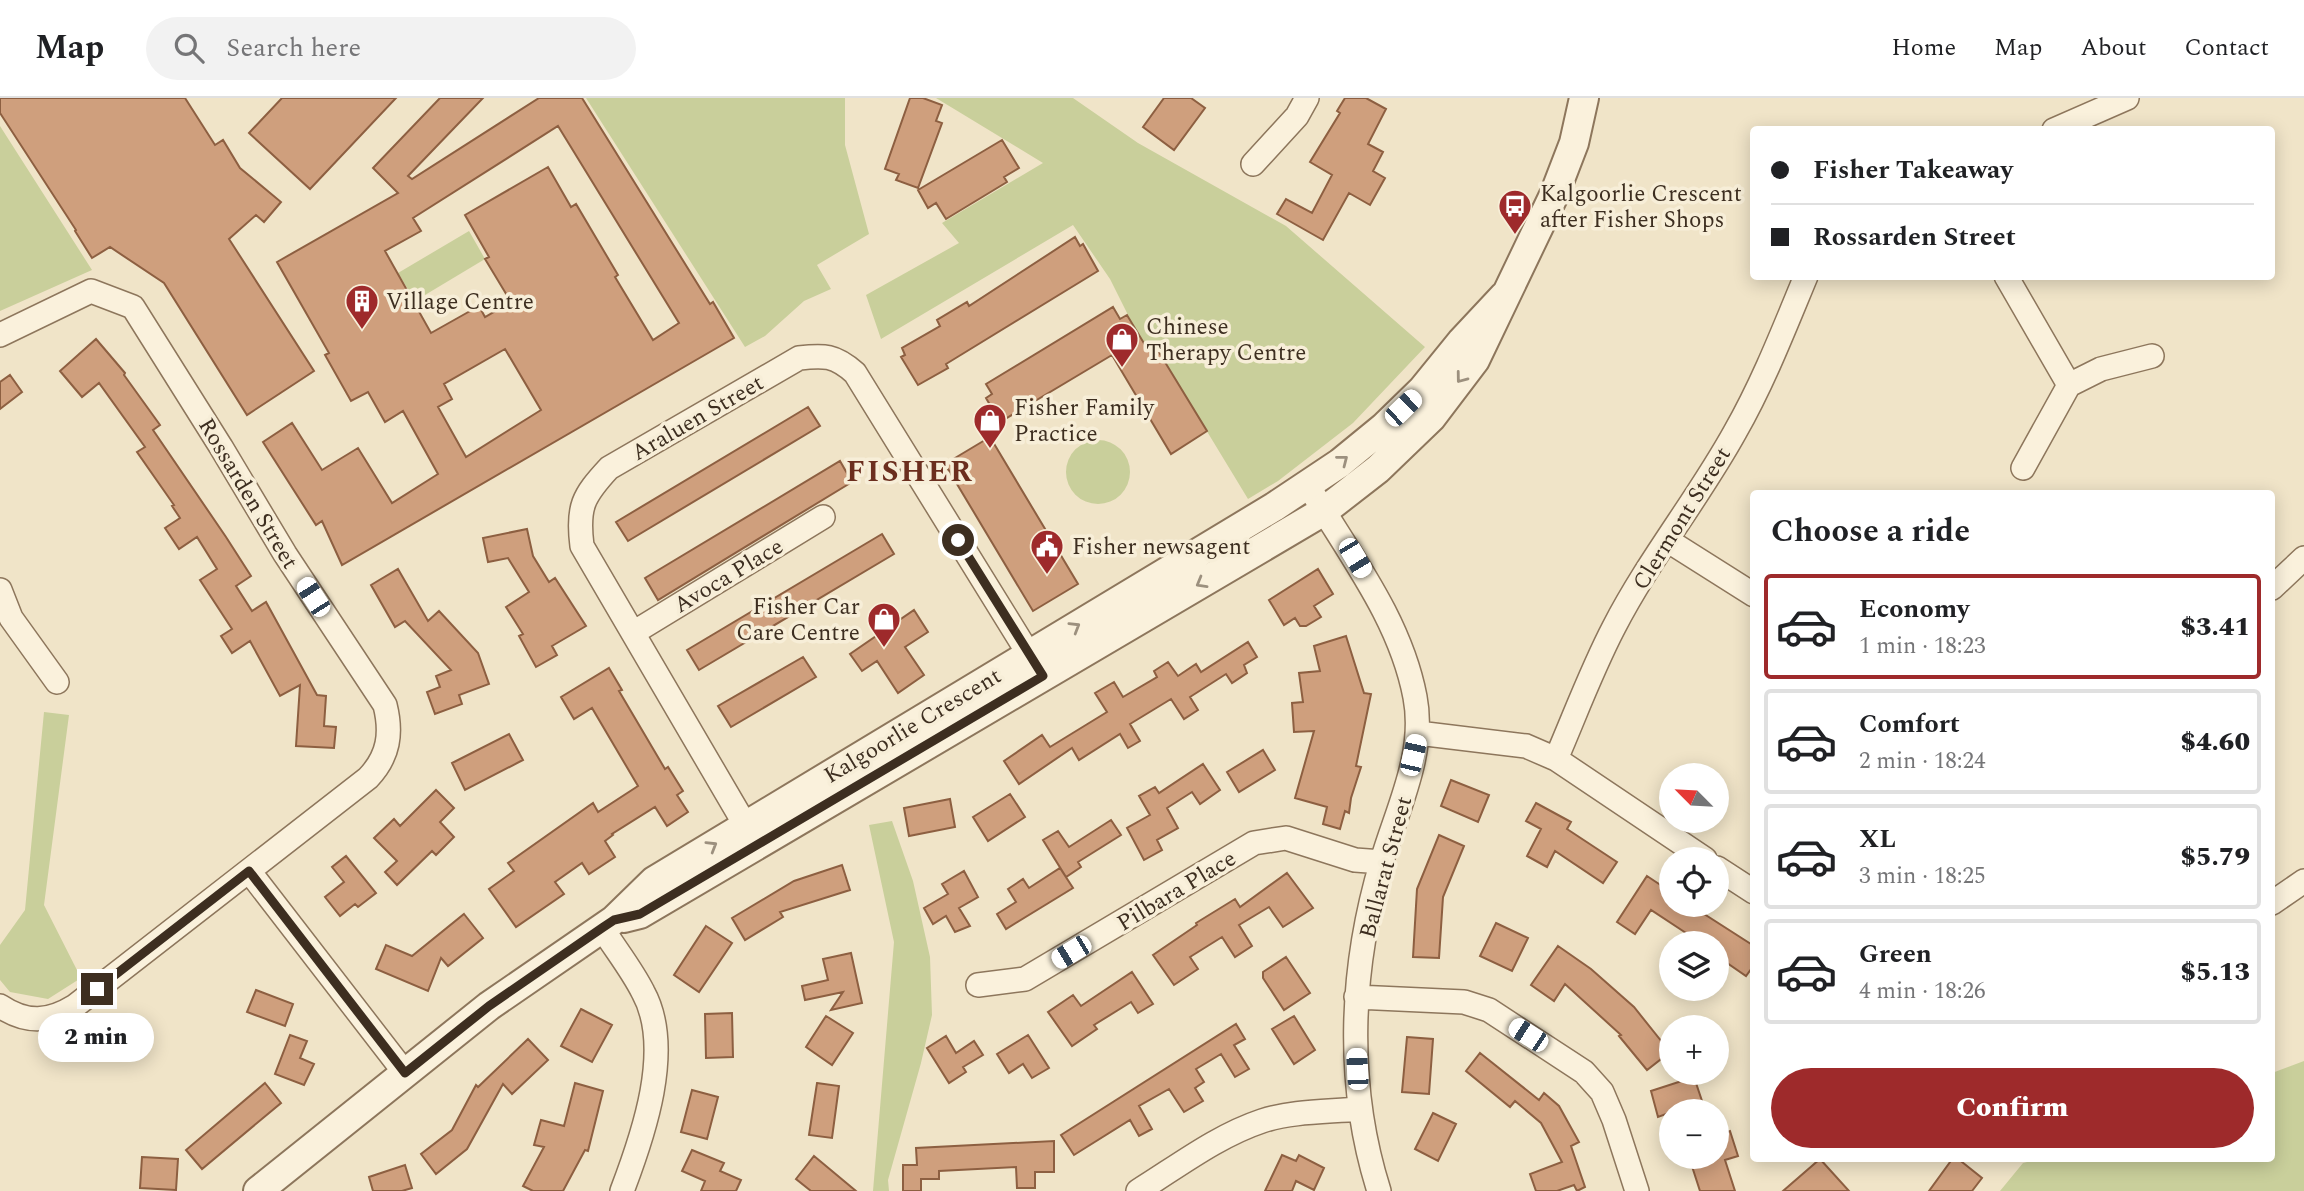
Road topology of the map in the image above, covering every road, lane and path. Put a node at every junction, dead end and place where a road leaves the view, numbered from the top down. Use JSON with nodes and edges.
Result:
{"nodes":[{"id":1,"x":1307,"y":98,"type":"edge"},
{"id":2,"x":1584,"y":98,"type":"edge"},
{"id":3,"x":2127,"y":98,"type":"edge"},
{"id":4,"x":2063,"y":126,"type":"edge"},
{"id":5,"x":1253,"y":164,"type":"dead end"},
{"id":6,"x":1804,"y":280,"type":"edge"},
{"id":7,"x":2008,"y":280,"type":"edge"},
{"id":8,"x":1504,"y":296,"type":"junction"},
{"id":9,"x":0,"y":335,"type":"edge"},
{"id":10,"x":2152,"y":356,"type":"dead end"},
{"id":11,"x":2069,"y":385,"type":"junction"},
{"id":12,"x":2023,"y":468,"type":"dead end"},
{"id":13,"x":1308,"y":485,"type":"junction"},
{"id":14,"x":1324,"y":511,"type":"junction"},
{"id":15,"x":823,"y":517,"type":"dead end"},
{"id":16,"x":1667,"y":540,"type":"junction"},
{"id":17,"x":2304,"y":558,"type":"edge"},
{"id":18,"x":2275,"y":585,"type":"edge"},
{"id":19,"x":0,"y":590,"type":"edge"},
{"id":20,"x":1750,"y":592,"type":"edge"},
{"id":21,"x":633,"y":633,"type":"junction"},
{"id":22,"x":1036,"y":665,"type":"junction"},
{"id":23,"x":57,"y":682,"type":"dead end"},
{"id":24,"x":1418,"y":733,"type":"junction"},
{"id":25,"x":1556,"y":759,"type":"junction"},
{"id":26,"x":751,"y":835,"type":"junction"},
{"id":27,"x":1686,"y":847,"type":"edge"},
{"id":28,"x":1382,"y":862,"type":"junction"},
{"id":29,"x":249,"y":871,"type":"junction"},
{"id":30,"x":1729,"y":875,"type":"edge"},
{"id":31,"x":2304,"y":881,"type":"edge"},
{"id":32,"x":1750,"y":889,"type":"edge"},
{"id":33,"x":2275,"y":901,"type":"edge"},
{"id":34,"x":608,"y":924,"type":"junction"},
{"id":35,"x":978,"y":985,"type":"dead end"},
{"id":36,"x":1356,"y":997,"type":"junction"},
{"id":37,"x":0,"y":1006,"type":"edge"},
{"id":38,"x":405,"y":1073,"type":"junction"},
{"id":39,"x":1359,"y":1109,"type":"junction"},
{"id":40,"x":258,"y":1191,"type":"edge"},
{"id":41,"x":622,"y":1191,"type":"edge"},
{"id":42,"x":1138,"y":1191,"type":"edge"},
{"id":43,"x":1379,"y":1191,"type":"edge"},
{"id":44,"x":1637,"y":1191,"type":"edge"}],
"edges":[{"from":1,"to":5,"type":"street"},
{"from":2,"to":8,"type":"street","name":"Kalgoorlie Crescent"},
{"from":3,"to":4,"type":"street"},
{"from":6,"to":16,"type":"street","name":"Clermont Street"},
{"from":7,"to":11,"type":"street"},
{"from":13,"to":8,"type":"street","name":"Kalgoorlie Crescent","one_way":true},
{"from":8,"to":14,"type":"street","name":"Kalgoorlie Crescent","one_way":true},
{"from":9,"to":29,"type":"street","name":"Rossarden Street"},
{"from":10,"to":11,"type":"street"},
{"from":11,"to":12,"type":"street"},
{"from":13,"to":14,"type":"street","name":"Ballarat Street"},
{"from":22,"to":13,"type":"street","name":"Kalgoorlie Crescent","one_way":true},
{"from":14,"to":22,"type":"street","name":"Kalgoorlie Crescent","one_way":true},
{"from":14,"to":24,"type":"street","name":"Ballarat Street"},
{"from":15,"to":21,"type":"street","name":"Avoca Place"},
{"from":16,"to":20,"type":"street"},
{"from":16,"to":25,"type":"street","name":"Clermont Street"},
{"from":17,"to":18,"type":"street"},
{"from":19,"to":23,"type":"street"},
{"from":21,"to":22,"type":"street","name":"Araluen Street"},
{"from":21,"to":26,"type":"street","name":"Araluen Street"},
{"from":22,"to":26,"type":"street","name":"Kalgoorlie Crescent"},
{"from":24,"to":25,"type":"street"},
{"from":24,"to":28,"type":"street","name":"Ballarat Street"},
{"from":25,"to":27,"type":"street"},
{"from":26,"to":34,"type":"street","name":"Kalgoorlie Crescent"},
{"from":28,"to":35,"type":"street","name":"Pilbara Place"},
{"from":28,"to":36,"type":"street","name":"Ballarat Street"},
{"from":29,"to":37,"type":"street","name":"Rossarden Street"},
{"from":29,"to":38,"type":"street"},
{"from":30,"to":32,"type":"street"},
{"from":31,"to":33,"type":"street"},
{"from":34,"to":38,"type":"street","name":"Kalgoorlie Crescent"},
{"from":34,"to":41,"type":"street"},
{"from":36,"to":39,"type":"street","name":"Ballarat Street"},
{"from":36,"to":44,"type":"street"},
{"from":38,"to":40,"type":"street","name":"Kalgoorlie Crescent"},
{"from":39,"to":42,"type":"street"},
{"from":39,"to":43,"type":"street","name":"Ballarat Street"}]}
